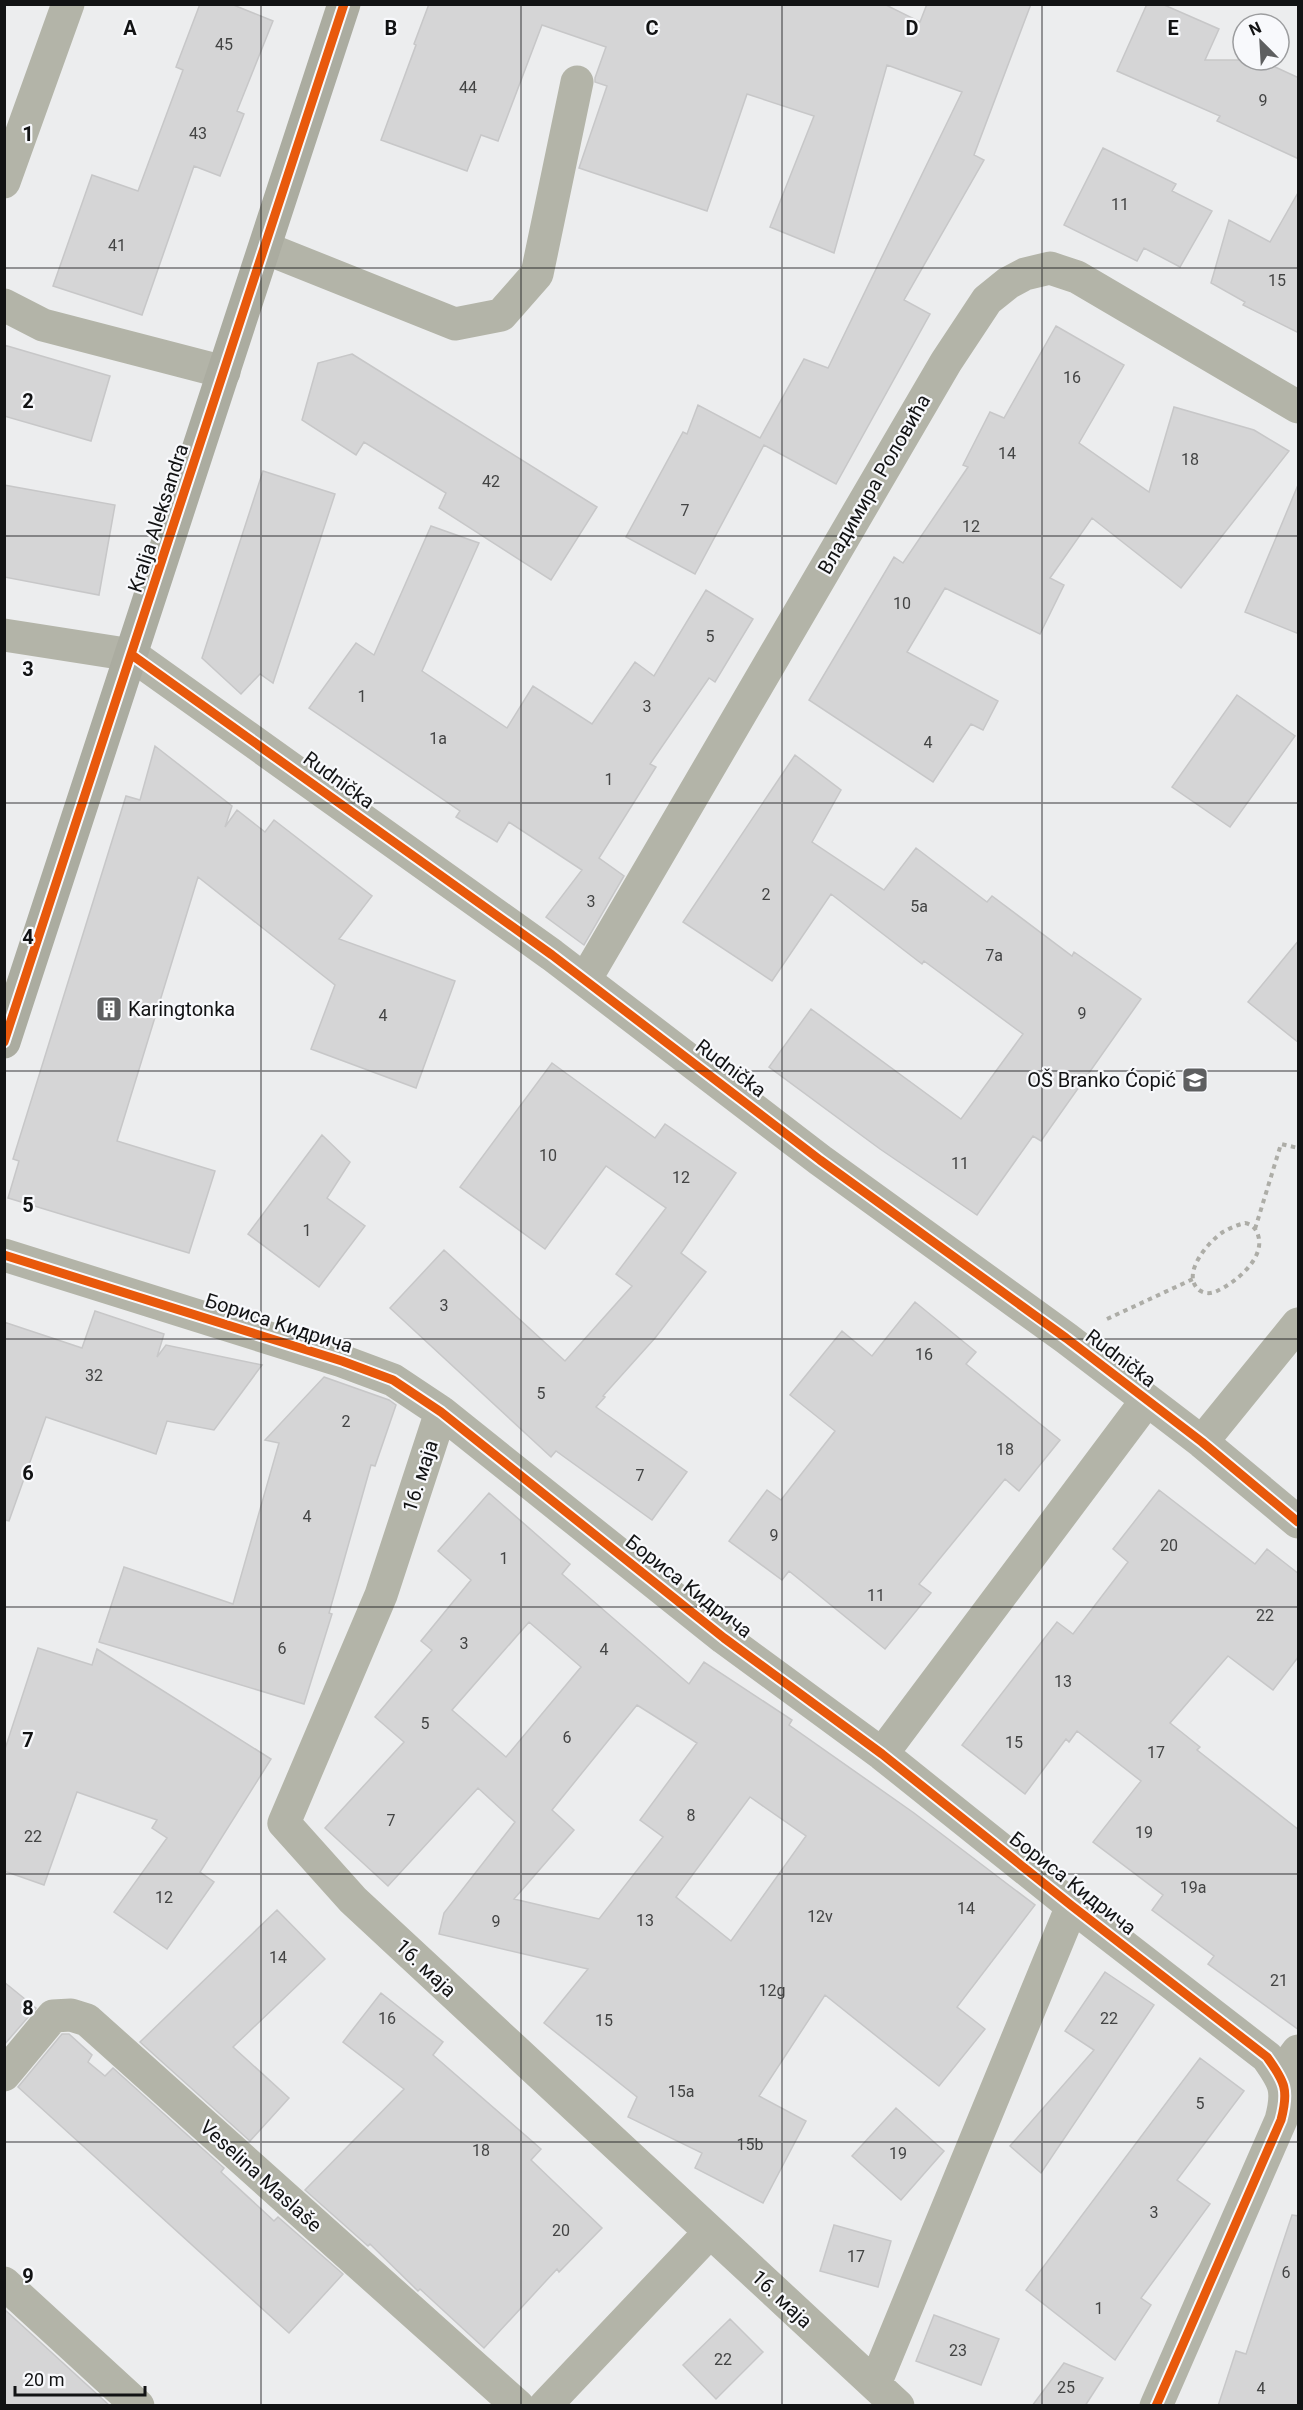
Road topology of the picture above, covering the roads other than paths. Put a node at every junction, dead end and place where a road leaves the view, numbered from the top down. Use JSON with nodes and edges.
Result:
{"nodes":[{"id":1,"x":68,"y":4,"type":"edge"},
{"id":2,"x":344,"y":4,"type":"edge"},
{"id":3,"x":577,"y":82,"type":"dead end"},
{"id":4,"x":4,"y":182,"type":"edge"},
{"id":5,"x":265,"y":248,"type":"junction"},
{"id":6,"x":4,"y":304,"type":"edge"},
{"id":7,"x":224,"y":372,"type":"junction"},
{"id":8,"x":1299,"y":407,"type":"edge"},
{"id":9,"x":4,"y":635,"type":"edge"},
{"id":10,"x":132,"y":655,"type":"junction"},
{"id":11,"x":585,"y":980,"type":"junction"},
{"id":12,"x":4,"y":1042,"type":"edge"},
{"id":13,"x":4,"y":1255,"type":"edge"},
{"id":14,"x":1299,"y":1324,"type":"edge"},
{"id":15,"x":1147,"y":1400,"type":"junction"},
{"id":16,"x":441,"y":1412,"type":"junction"},
{"id":17,"x":1202,"y":1442,"type":"junction"},
{"id":18,"x":1299,"y":1522,"type":"edge"},
{"id":19,"x":882,"y":1754,"type":"junction"},
{"id":20,"x":1072,"y":1906,"type":"junction"},
{"id":21,"x":1289,"y":2063,"type":"edge"},
{"id":22,"x":4,"y":2074,"type":"edge"},
{"id":23,"x":710,"y":2232,"type":"junction"},
{"id":24,"x":4,"y":2283,"type":"edge"},
{"id":25,"x":887,"y":2395,"type":"edge"},
{"id":26,"x":138,"y":2406,"type":"edge"},
{"id":27,"x":518,"y":2406,"type":"edge"},
{"id":28,"x":545,"y":2406,"type":"edge"},
{"id":29,"x":1156,"y":2406,"type":"edge"}],
"edges":[{"from":1,"to":4,"type":"street"},
{"from":2,"to":5,"type":"main road","name":"Kralja Aleksandra"},
{"from":3,"to":5,"type":"street"},
{"from":5,"to":7,"type":"main road","name":"Kralja Aleksandra"},
{"from":6,"to":7,"type":"street"},
{"from":7,"to":10,"type":"main road","name":"Kralja Aleksandra"},
{"from":8,"to":11,"type":"street","name":"Владимира Роловића"},
{"from":9,"to":10,"type":"street"},
{"from":10,"to":11,"type":"street","name":"Rudnička"},
{"from":10,"to":12,"type":"main road","name":"Kralja Aleksandra"},
{"from":11,"to":15,"type":"street","name":"Rudnička"},
{"from":13,"to":16,"type":"street","name":"Бориса Kидрича"},
{"from":14,"to":17,"type":"street"},
{"from":15,"to":17,"type":"street","name":"Rudnička"},
{"from":15,"to":19,"type":"street"},
{"from":16,"to":19,"type":"street","name":"Бориса Kидрича"},
{"from":16,"to":23,"type":"street","name":"16. маја"},
{"from":17,"to":18,"type":"street","name":"Rudnička"},
{"from":19,"to":20,"type":"street","name":"Бориса Kидрича"},
{"from":20,"to":21,"type":"street","name":"Бориса Kидрича"},
{"from":20,"to":25,"type":"street"},
{"from":21,"to":29,"type":"street"},
{"from":22,"to":27,"type":"street","name":"Veselina Maslaše"},
{"from":23,"to":25,"type":"street","name":"16. маја"},
{"from":23,"to":28,"type":"street"},
{"from":24,"to":26,"type":"street"}]}
